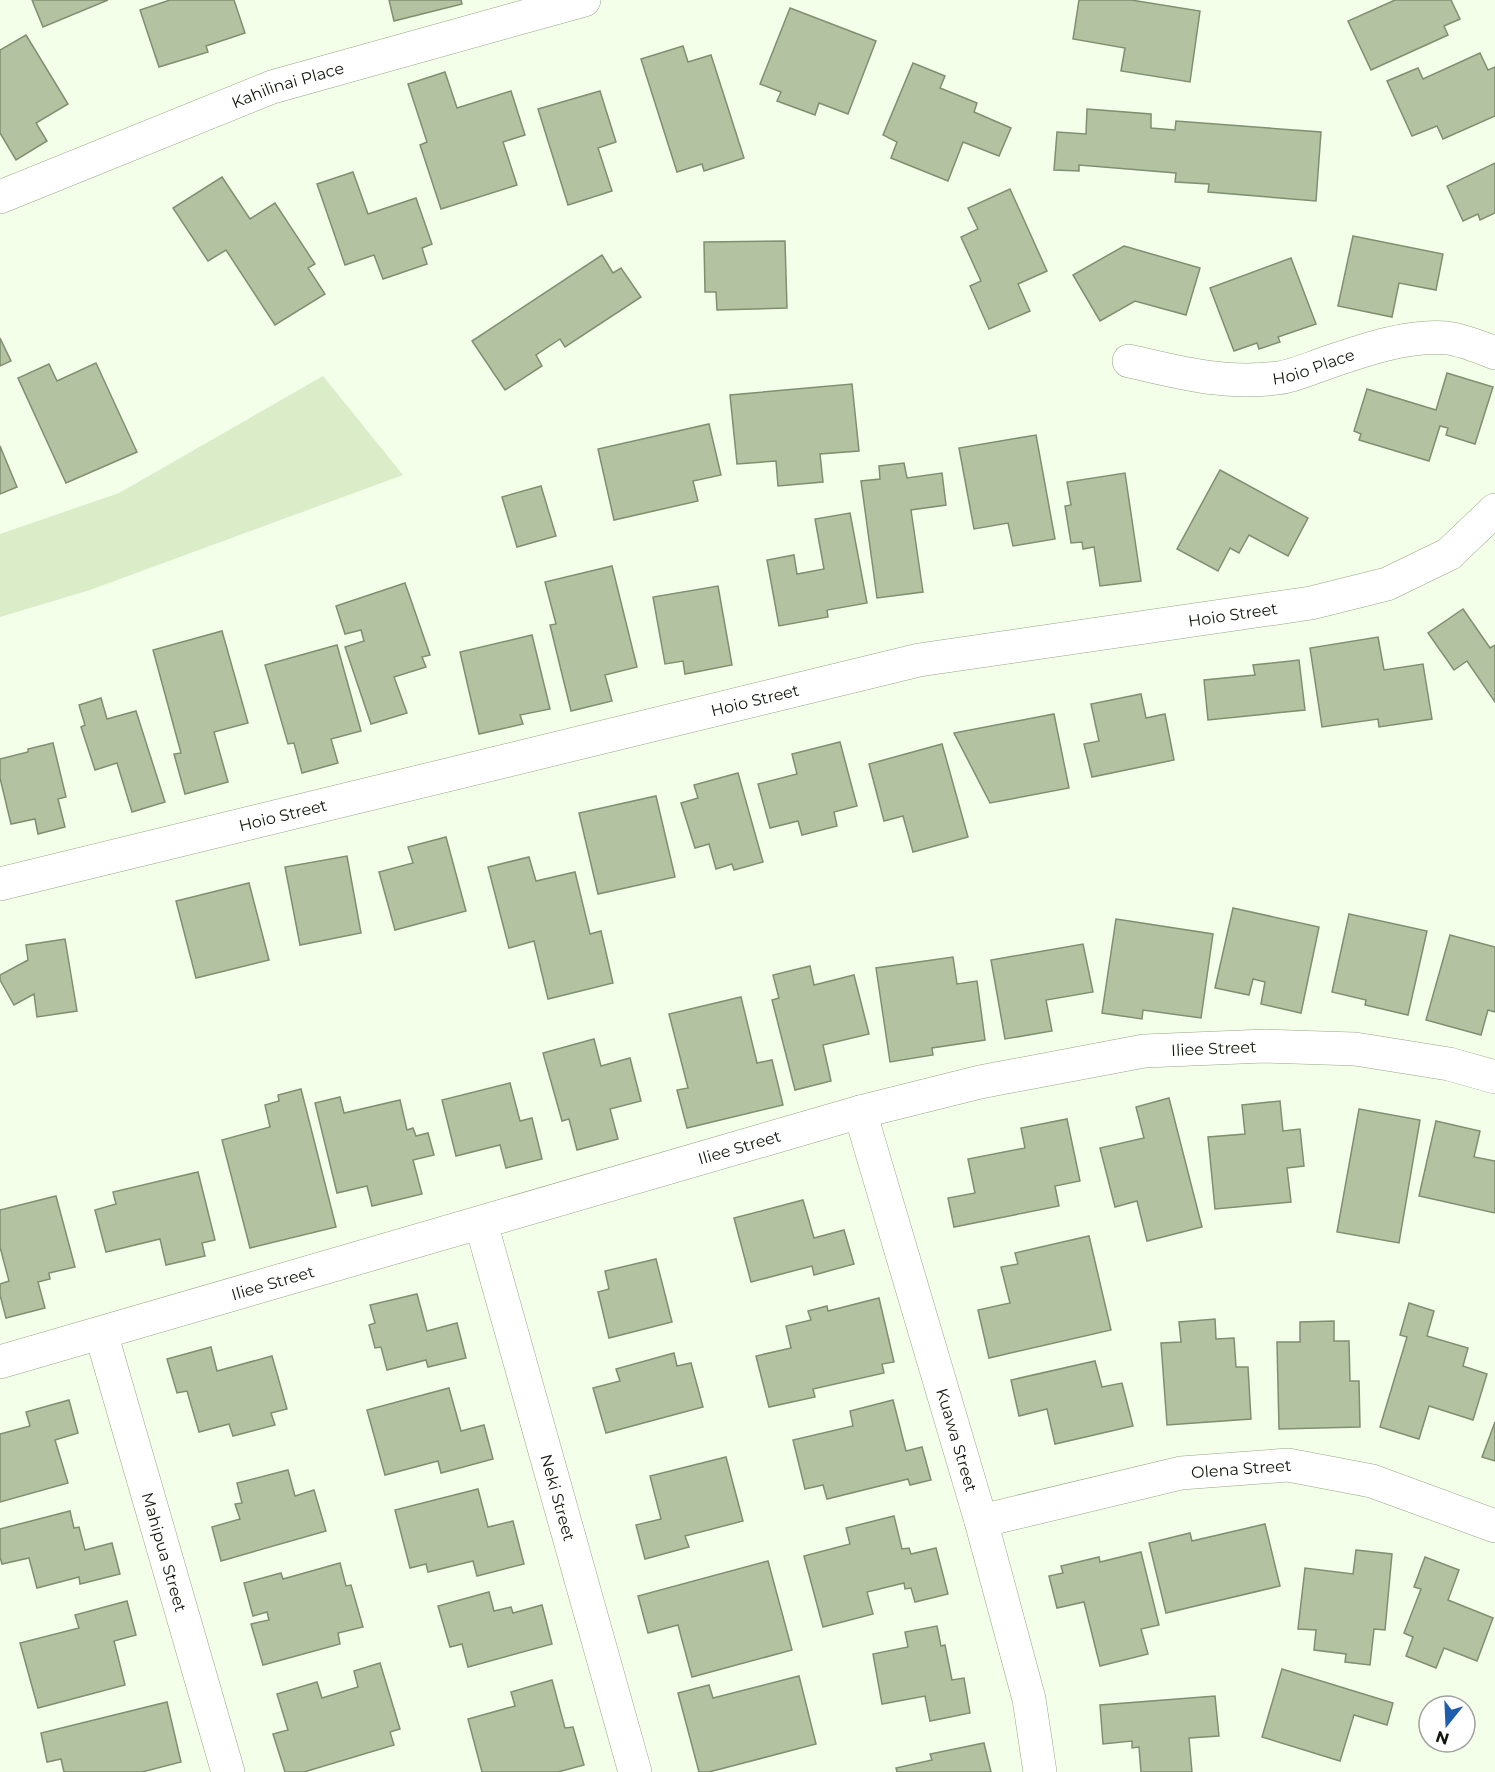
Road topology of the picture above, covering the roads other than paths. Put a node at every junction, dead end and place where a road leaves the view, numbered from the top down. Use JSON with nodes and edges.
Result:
{"nodes":[{"id":1,"x":584,"y":0,"type":"edge"},
{"id":2,"x":0,"y":197,"type":"edge"},
{"id":3,"x":1495,"y":353,"type":"edge"},
{"id":4,"x":1129,"y":361,"type":"dead end"},
{"id":5,"x":1495,"y":510,"type":"edge"},
{"id":6,"x":0,"y":884,"type":"edge"},
{"id":7,"x":1495,"y":1077,"type":"edge"},
{"id":8,"x":860,"y":1112,"type":"junction"},
{"id":9,"x":481,"y":1223,"type":"junction"},
{"id":10,"x":101,"y":1333,"type":"junction"},
{"id":11,"x":0,"y":1362,"type":"edge"},
{"id":12,"x":981,"y":1521,"type":"junction"},
{"id":13,"x":1495,"y":1527,"type":"edge"},
{"id":14,"x":228,"y":1772,"type":"edge"},
{"id":15,"x":635,"y":1772,"type":"edge"},
{"id":16,"x":1040,"y":1772,"type":"edge"}],
"edges":[{"from":1,"to":2,"type":"street","name":"Kahilinai Place"},
{"from":3,"to":4,"type":"street","name":"Hoio Place"},
{"from":5,"to":6,"type":"street","name":"Hoio Street"},
{"from":7,"to":8,"type":"street","name":"Iliee Street"},
{"from":8,"to":9,"type":"street","name":"Iliee Street"},
{"from":8,"to":12,"type":"street","name":"Kuawa Street"},
{"from":9,"to":10,"type":"street","name":"Iliee Street"},
{"from":9,"to":15,"type":"street","name":"Neki Street"},
{"from":10,"to":11,"type":"street","name":"Iliee Street"},
{"from":10,"to":14,"type":"street","name":"Mahipua Street"},
{"from":12,"to":13,"type":"street","name":"Olena Street"},
{"from":12,"to":16,"type":"street","name":"Kuawa Street"}]}
